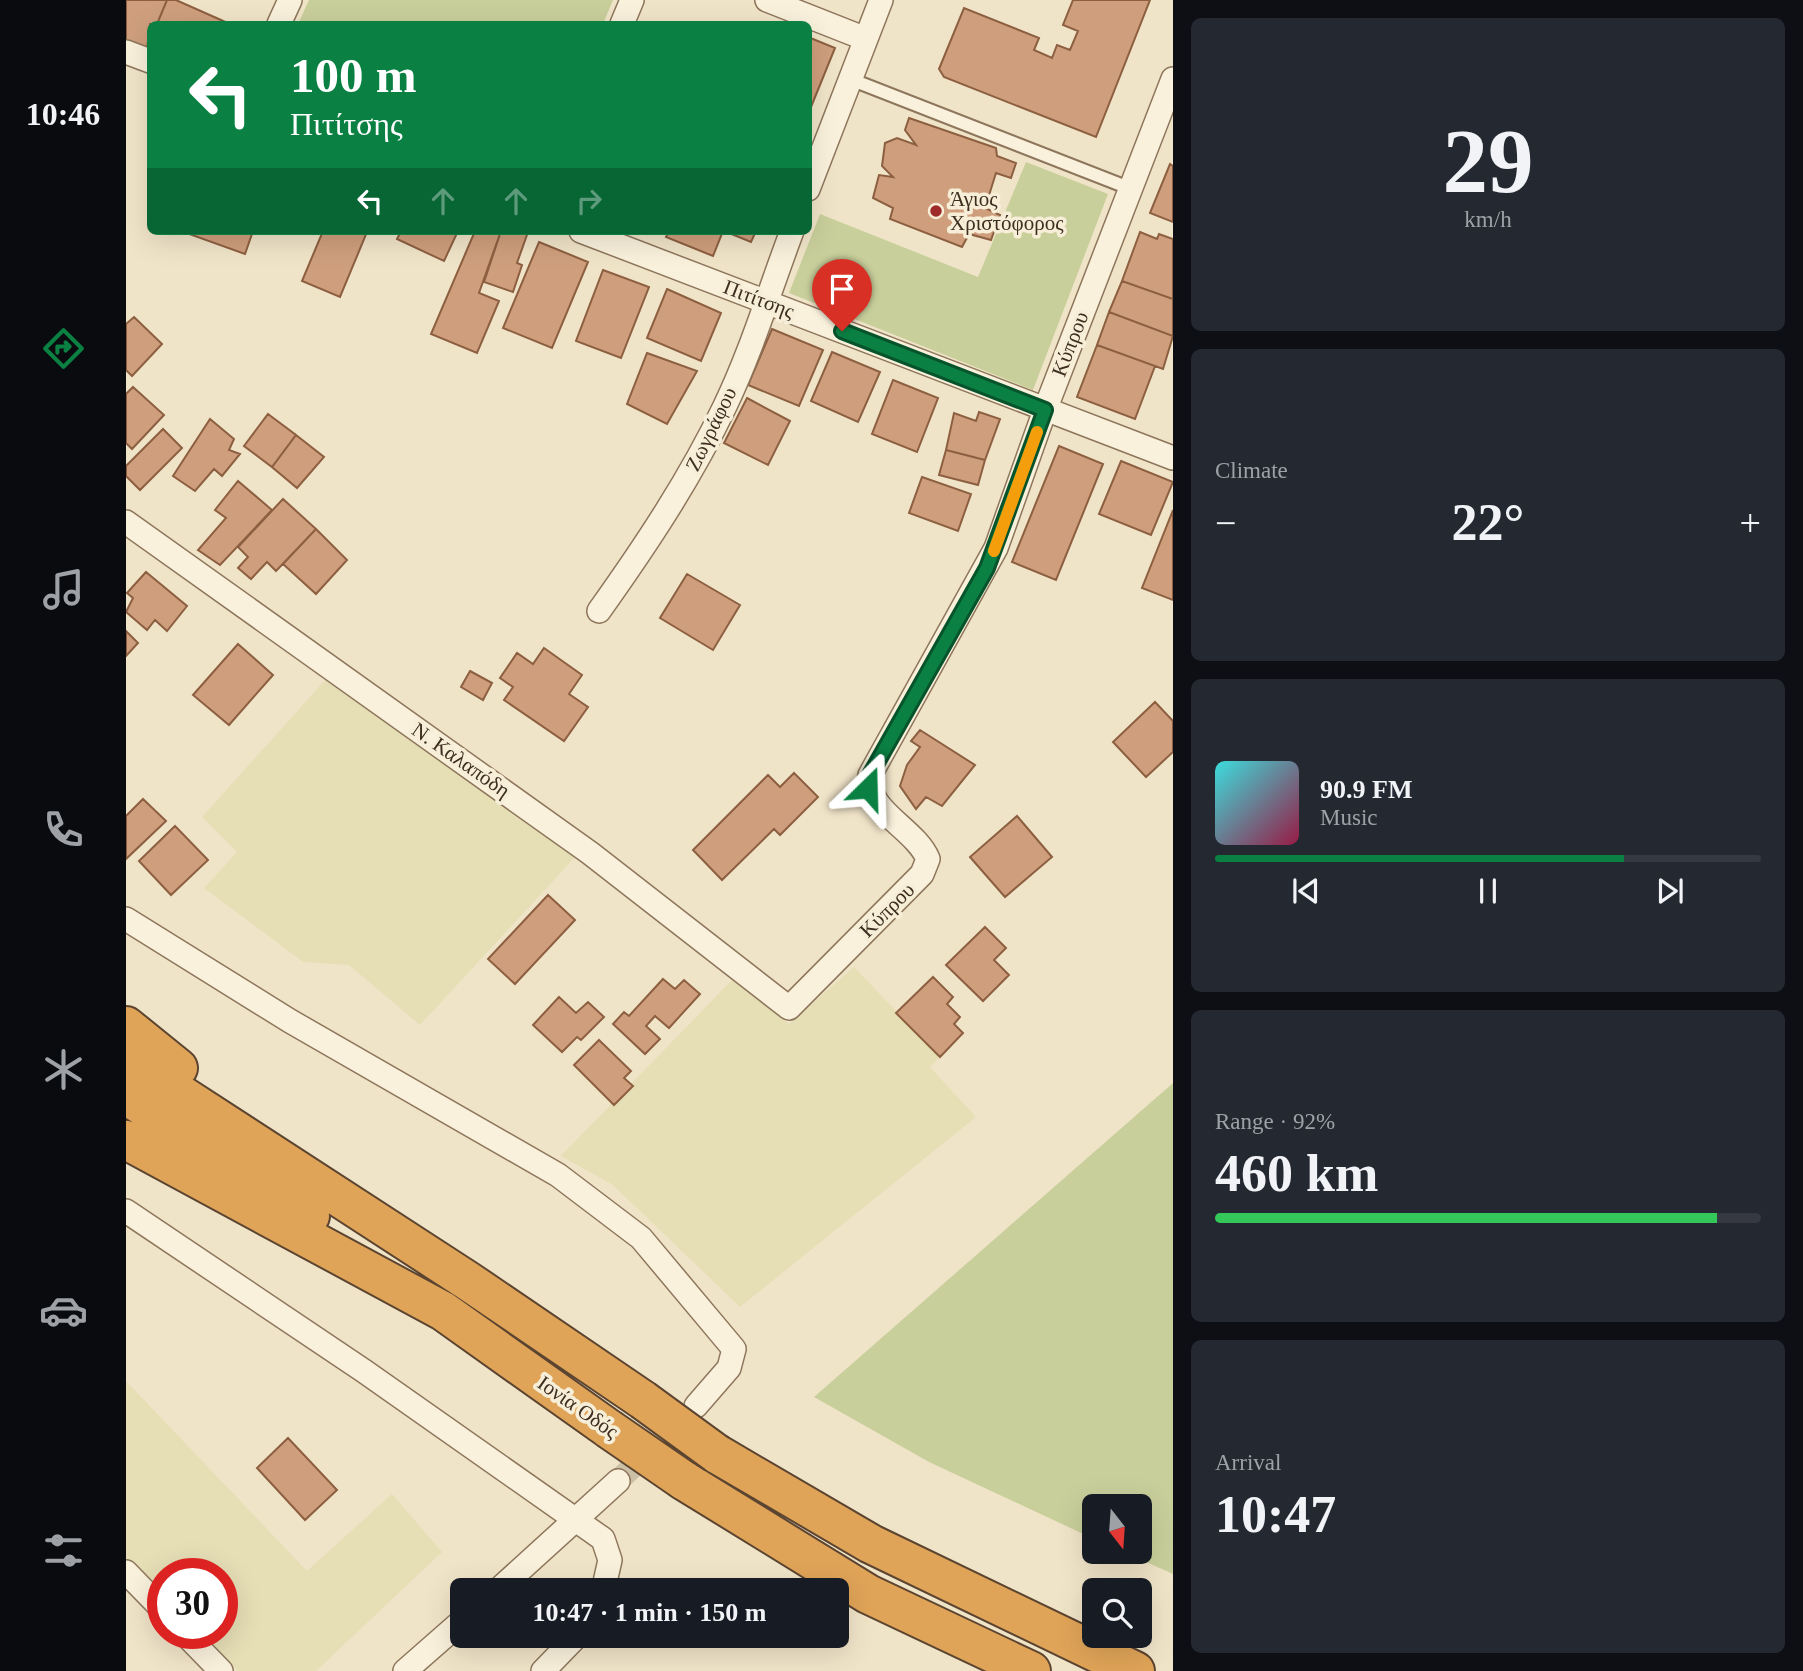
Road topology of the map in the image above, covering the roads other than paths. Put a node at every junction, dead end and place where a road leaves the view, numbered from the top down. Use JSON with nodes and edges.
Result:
{"nodes":[{"id":1,"x":290,"y":0,"type":"edge"},
{"id":2,"x":632,"y":0,"type":"edge"},
{"id":3,"x":767,"y":0,"type":"edge"},
{"id":4,"x":881,"y":0,"type":"edge"},
{"id":5,"x":280,"y":21,"type":"edge"},
{"id":6,"x":623,"y":21,"type":"edge"},
{"id":7,"x":866,"y":39,"type":"junction"},
{"id":8,"x":126,"y":52,"type":"edge"},
{"id":9,"x":147,"y":60,"type":"edge"},
{"id":10,"x":850,"y":79,"type":"junction"},
{"id":11,"x":1173,"y":79,"type":"edge"},
{"id":12,"x":812,"y":179,"type":"edge"},
{"id":13,"x":1129,"y":188,"type":"junction"},
{"id":14,"x":591,"y":235,"type":"edge"},
{"id":15,"x":790,"y":235,"type":"edge"},
{"id":16,"x":765,"y":302,"type":"junction"},
{"id":17,"x":1045,"y":410,"type":"junction"},
{"id":18,"x":1173,"y":458,"type":"edge"},
{"id":19,"x":126,"y":522,"type":"edge"},
{"id":20,"x":599,"y":611,"type":"dead end"},
{"id":21,"x":126,"y":919,"type":"edge"},
{"id":22,"x":789,"y":1007,"type":"joint"},
{"id":23,"x":126,"y":1026,"type":"edge"},
{"id":24,"x":126,"y":1059,"type":"edge"},
{"id":25,"x":126,"y":1096,"type":"edge"},
{"id":26,"x":126,"y":1140,"type":"edge"},
{"id":27,"x":320,"y":1185,"type":"junction"},
{"id":28,"x":126,"y":1211,"type":"edge"},
{"id":29,"x":443,"y":1311,"type":"junction"},
{"id":30,"x":696,"y":1406,"type":"tunnel mouth"},
{"id":31,"x":618,"y":1481,"type":"tunnel mouth"},
{"id":32,"x":577,"y":1519,"type":"junction"},
{"id":33,"x":126,"y":1572,"type":"edge"},
{"id":34,"x":511,"y":1578,"type":"edge"},
{"id":35,"x":606,"y":1578,"type":"edge"},
{"id":36,"x":147,"y":1594,"type":"edge"},
{"id":37,"x":450,"y":1632,"type":"edge"},
{"id":38,"x":949,"y":1634,"type":"junction"},
{"id":39,"x":565,"y":1648,"type":"edge"},
{"id":40,"x":200,"y":1649,"type":"edge"},
{"id":41,"x":221,"y":1671,"type":"edge"},
{"id":42,"x":405,"y":1671,"type":"edge"},
{"id":43,"x":543,"y":1671,"type":"edge"},
{"id":44,"x":991,"y":1671,"type":"edge"},
{"id":45,"x":1031,"y":1671,"type":"edge"},
{"id":46,"x":1135,"y":1671,"type":"edge"}],
"edges":[{"from":1,"to":5,"type":"street"},
{"from":2,"to":6,"type":"street"},
{"from":3,"to":7,"type":"street"},
{"from":4,"to":7,"type":"street"},
{"from":7,"to":10,"type":"street"},
{"from":8,"to":9,"type":"street"},
{"from":10,"to":12,"type":"street"},
{"from":10,"to":13,"type":"lane"},
{"from":11,"to":13,"type":"street","name":"Κύπρου"},
{"from":13,"to":17,"type":"street","name":"Κύπρου"},
{"from":14,"to":16,"type":"street","name":"Πιτίτσης"},
{"from":15,"to":16,"type":"street","name":"Ζωγράφου"},
{"from":16,"to":17,"type":"street","name":"Πιτίτσης"},
{"from":16,"to":20,"type":"street","name":"Ζωγράφου"},
{"from":17,"to":18,"type":"street","name":"Πιτίτσης"},
{"from":17,"to":22,"type":"street","name":"Κύπρου"},
{"from":19,"to":22,"type":"street","name":"Ν. Καλαπόδη"},
{"from":21,"to":30,"type":"street"},
{"from":23,"to":27,"type":"highway"},
{"from":24,"to":27,"type":"highway"},
{"from":25,"to":29,"type":"highway"},
{"from":26,"to":29,"type":"highway","name":"Ιονία Οδός"},
{"from":27,"to":46,"type":"highway","name":"Ιονία Οδός","bridge":true},
{"from":28,"to":32,"type":"street"},
{"from":29,"to":38,"type":"highway","name":"Ιονία Οδός","bridge":true},
{"from":31,"to":32,"type":"street"},
{"from":32,"to":34,"type":"street"},
{"from":32,"to":35,"type":"street"},
{"from":33,"to":36,"type":"street"},
{"from":37,"to":42,"type":"street"},
{"from":38,"to":44,"type":"highway"},
{"from":38,"to":45,"type":"highway","name":"Ιονία Οδός"},
{"from":39,"to":43,"type":"street"},
{"from":40,"to":41,"type":"street"}]}
